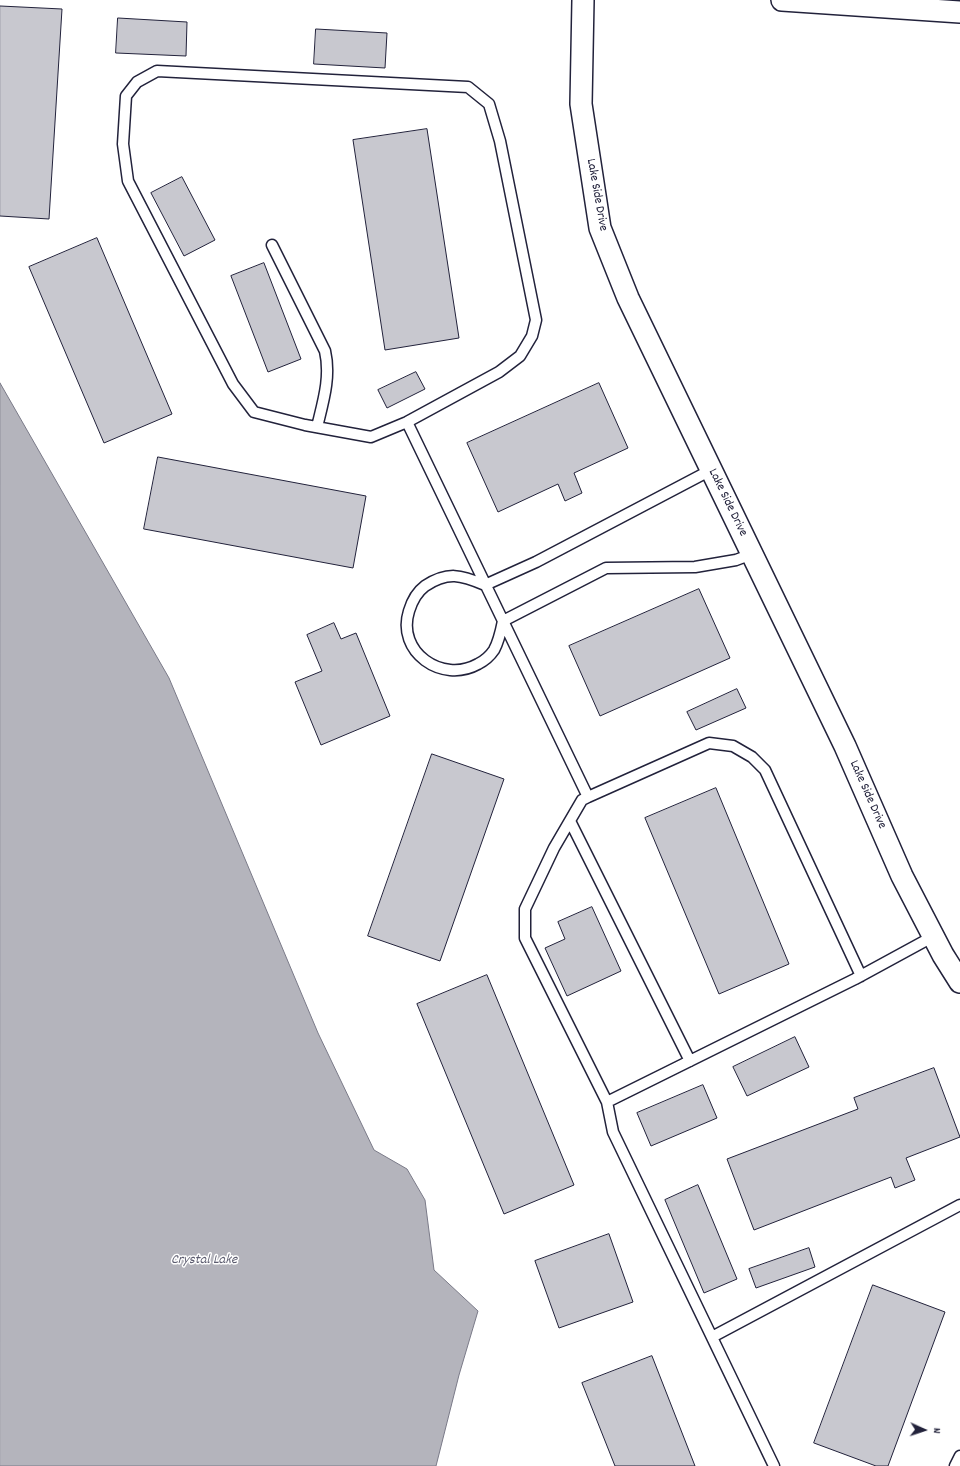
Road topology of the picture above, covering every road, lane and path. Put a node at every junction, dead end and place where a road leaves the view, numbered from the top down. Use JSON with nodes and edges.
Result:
{"nodes":[{"id":1,"x":584,"y":0,"type":"edge"},
{"id":2,"x":782,"y":0,"type":"edge"},
{"id":3,"x":960,"y":12,"type":"edge"},
{"id":4,"x":272,"y":245,"type":"dead end"},
{"id":5,"x":407,"y":422,"type":"junction"},
{"id":6,"x":317,"y":427,"type":"junction"},
{"id":7,"x":711,"y":470,"type":"junction"},
{"id":8,"x":752,"y":554,"type":"junction"},
{"id":9,"x":485,"y":584,"type":"junction"},
{"id":10,"x":503,"y":621,"type":"junction"},
{"id":11,"x":588,"y":797,"type":"junction"},
{"id":12,"x":570,"y":821,"type":"junction"},
{"id":13,"x":934,"y":936,"type":"junction"},
{"id":14,"x":861,"y":976,"type":"junction"},
{"id":15,"x":960,"y":982,"type":"edge"},
{"id":16,"x":690,"y":1061,"type":"junction"},
{"id":17,"x":607,"y":1102,"type":"junction"},
{"id":18,"x":960,"y":1205,"type":"edge"},
{"id":19,"x":712,"y":1337,"type":"junction"},
{"id":20,"x":960,"y":1456,"type":"edge"},
{"id":21,"x":774,"y":1466,"type":"edge"},
{"id":22,"x":955,"y":1466,"type":"edge"}],
"edges":[{"from":1,"to":7,"type":"street","name":"Lake Side Drive"},
{"from":2,"to":3,"type":"street"},
{"from":4,"to":6,"type":"lane"},
{"from":5,"to":6,"type":"lane"},
{"from":5,"to":6,"type":"lane"},
{"from":5,"to":9,"type":"lane"},
{"from":7,"to":8,"type":"street","name":"Lake Side Drive"},
{"from":7,"to":9,"type":"lane"},
{"from":8,"to":10,"type":"lane"},
{"from":8,"to":13,"type":"street","name":"Lake Side Drive"},
{"from":9,"to":10,"type":"lane"},
{"from":9,"to":10,"type":"lane"},
{"from":10,"to":11,"type":"lane"},
{"from":11,"to":12,"type":"lane"},
{"from":11,"to":14,"type":"lane"},
{"from":12,"to":16,"type":"lane"},
{"from":12,"to":17,"type":"lane"},
{"from":13,"to":14,"type":"lane"},
{"from":13,"to":15,"type":"street","name":"Lake Side Drive"},
{"from":14,"to":16,"type":"lane"},
{"from":16,"to":17,"type":"lane"},
{"from":17,"to":19,"type":"lane"},
{"from":18,"to":19,"type":"lane"},
{"from":19,"to":21,"type":"lane"},
{"from":20,"to":22,"type":"lane"}]}
